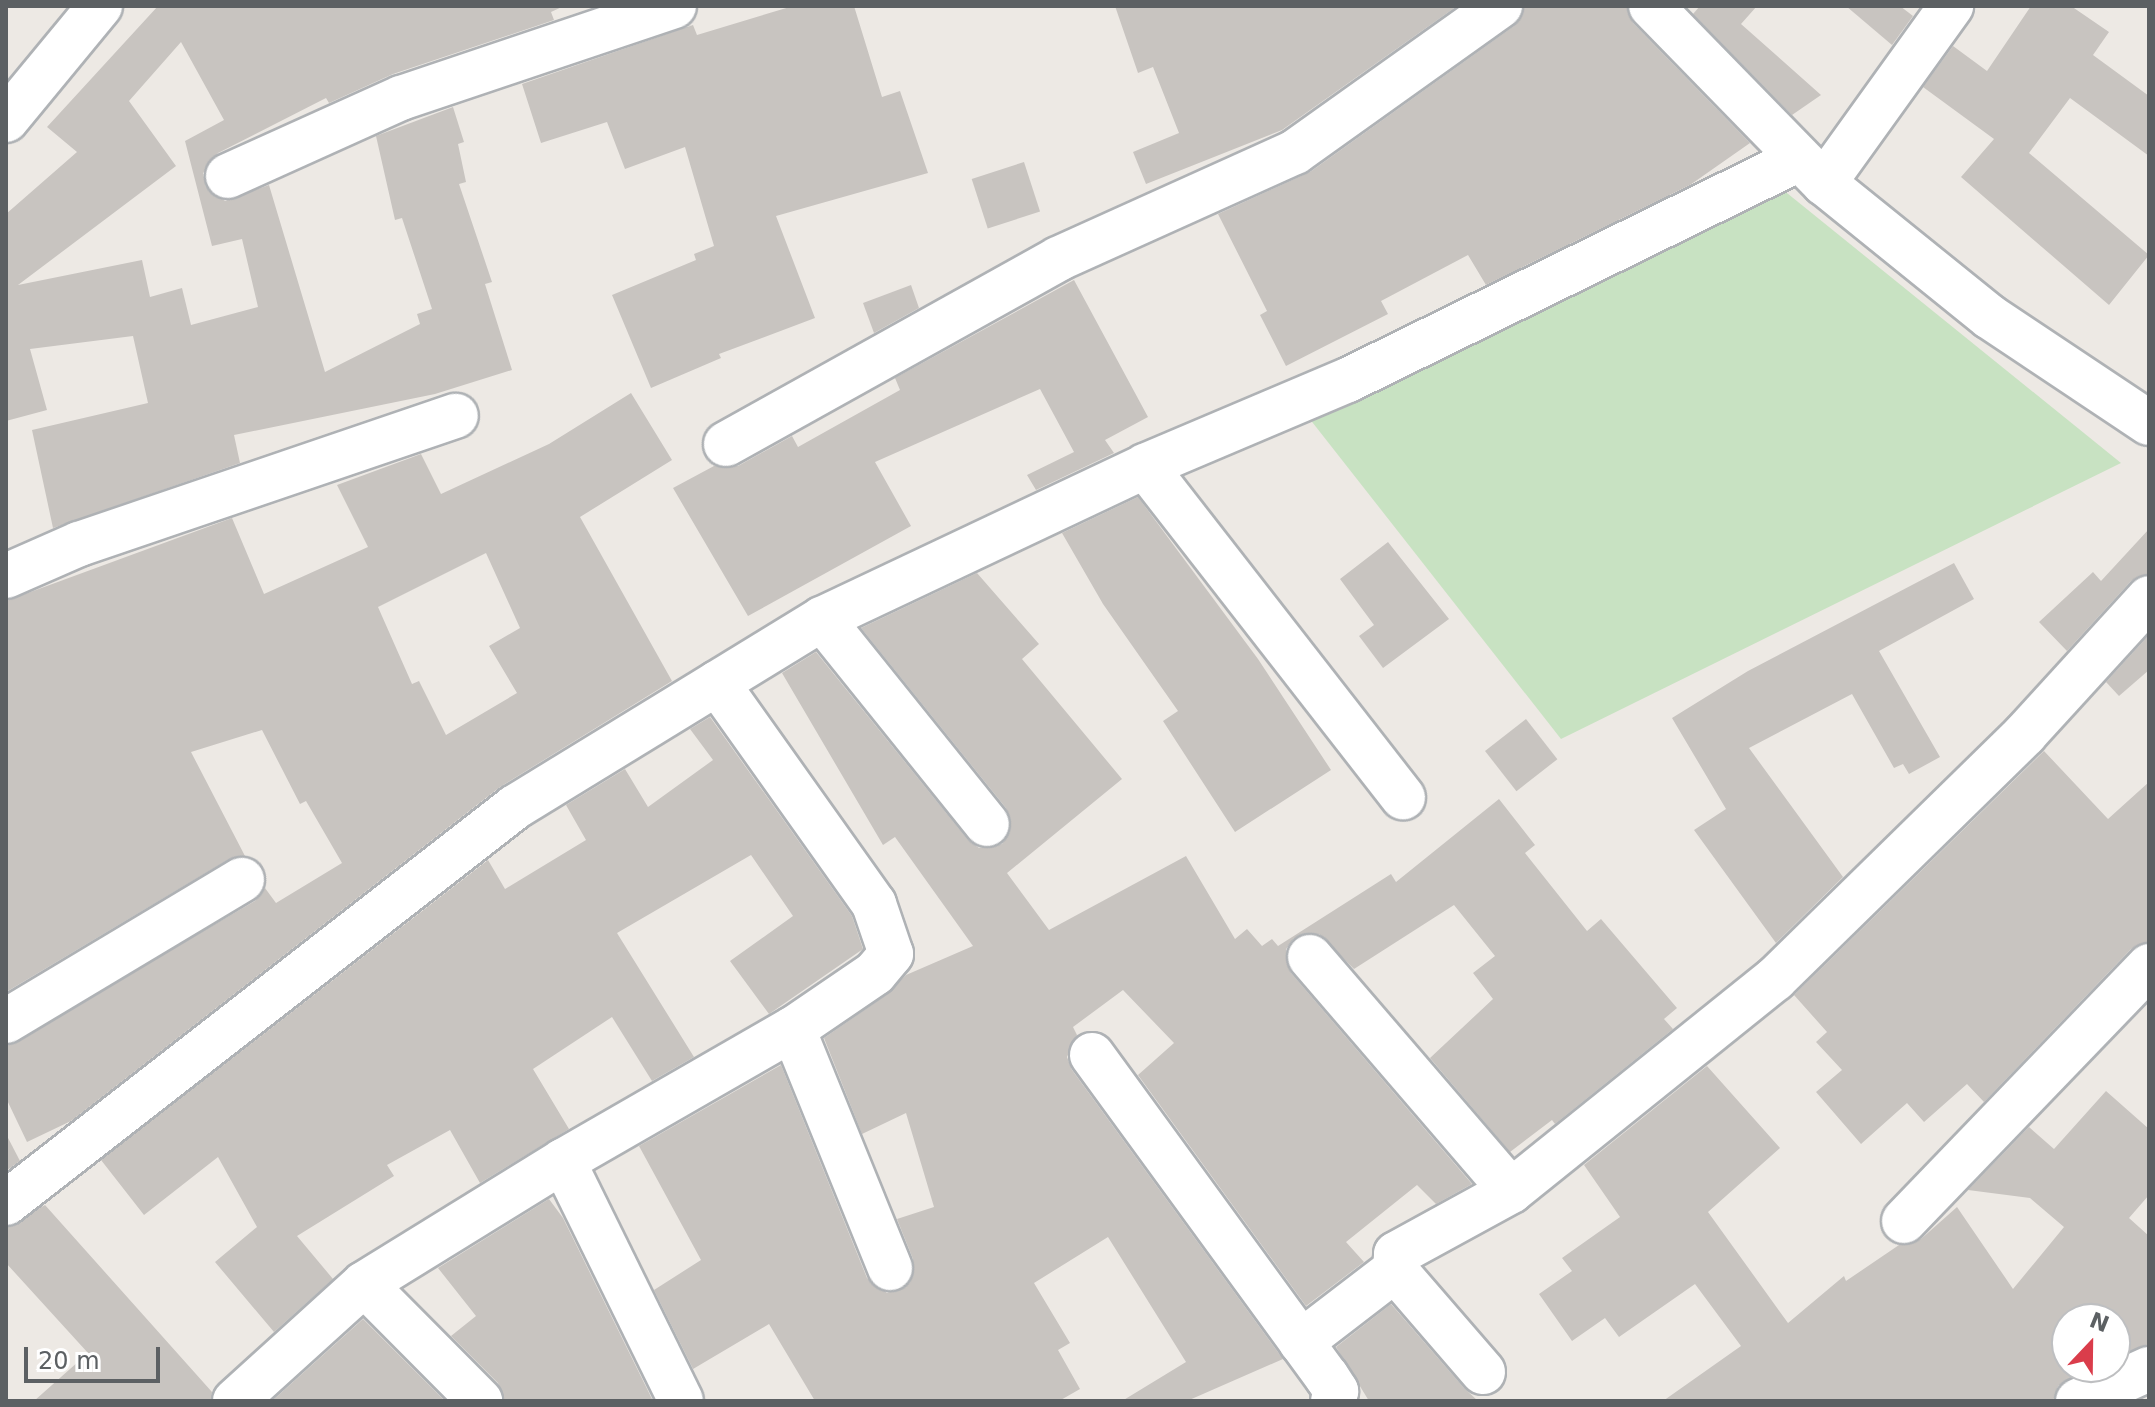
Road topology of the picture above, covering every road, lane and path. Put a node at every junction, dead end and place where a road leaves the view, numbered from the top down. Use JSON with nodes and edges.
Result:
{"nodes":[{"id":1,"x":100,"y":6,"type":"edge"},
{"id":2,"x":674,"y":6,"type":"edge"},
{"id":3,"x":1500,"y":6,"type":"edge"},
{"id":4,"x":1651,"y":6,"type":"edge"},
{"id":5,"x":1951,"y":6,"type":"edge"},
{"id":6,"x":6,"y":120,"type":"edge"},
{"id":7,"x":1811,"y":171,"type":"junction"},
{"id":8,"x":228,"y":176,"type":"dead end"},
{"id":9,"x":456,"y":416,"type":"dead end"},
{"id":10,"x":2149,"y":423,"type":"edge"},
{"id":11,"x":726,"y":444,"type":"dead end"},
{"id":12,"x":1145,"y":466,"type":"junction"},
{"id":13,"x":6,"y":576,"type":"edge"},
{"id":14,"x":2149,"y":598,"type":"edge"},
{"id":15,"x":822,"y":619,"type":"junction"},
{"id":16,"x":717,"y":683,"type":"junction"},
{"id":17,"x":1403,"y":798,"type":"dead end"},
{"id":18,"x":987,"y":824,"type":"dead end"},
{"id":19,"x":242,"y":880,"type":"dead end"},
{"id":20,"x":1310,"y":957,"type":"dead end"},
{"id":21,"x":2149,"y":966,"type":"edge"},
{"id":22,"x":6,"y":1021,"type":"edge"},
{"id":23,"x":793,"y":1029,"type":"junction"},
{"id":24,"x":1092,"y":1055,"type":"dead end"},
{"id":25,"x":563,"y":1161,"type":"junction"},
{"id":26,"x":1511,"y":1191,"type":"junction"},
{"id":27,"x":6,"y":1203,"type":"edge"},
{"id":28,"x":1904,"y":1221,"type":"dead end"},
{"id":29,"x":890,"y":1268,"type":"dead end"},
{"id":30,"x":1395,"y":1270,"type":"junction"},
{"id":31,"x":364,"y":1284,"type":"junction"},
{"id":32,"x":1301,"y":1342,"type":"junction"},
{"id":33,"x":2149,"y":1369,"type":"edge"},
{"id":34,"x":1483,"y":1372,"type":"dead end"},
{"id":35,"x":235,"y":1401,"type":"edge"},
{"id":36,"x":480,"y":1401,"type":"edge"},
{"id":37,"x":681,"y":1401,"type":"edge"},
{"id":38,"x":1333,"y":1401,"type":"edge"},
{"id":39,"x":2078,"y":1401,"type":"edge"}],
"edges":[{"from":1,"to":6,"type":"street"},
{"from":2,"to":8,"type":"street"},
{"from":3,"to":11,"type":"street"},
{"from":4,"to":7,"type":"street"},
{"from":5,"to":7,"type":"street"},
{"from":7,"to":10,"type":"street"},
{"from":7,"to":12,"type":"street"},
{"from":9,"to":13,"type":"street"},
{"from":12,"to":15,"type":"street"},
{"from":12,"to":17,"type":"street"},
{"from":14,"to":26,"type":"street"},
{"from":15,"to":16,"type":"street"},
{"from":15,"to":18,"type":"street"},
{"from":16,"to":23,"type":"street"},
{"from":16,"to":27,"type":"street"},
{"from":19,"to":22,"type":"street"},
{"from":20,"to":26,"type":"street"},
{"from":21,"to":28,"type":"street"},
{"from":23,"to":25,"type":"street"},
{"from":23,"to":29,"type":"street"},
{"from":24,"to":32,"type":"street"},
{"from":25,"to":31,"type":"street"},
{"from":25,"to":37,"type":"street"},
{"from":26,"to":30,"type":"street"},
{"from":30,"to":32,"type":"street"},
{"from":30,"to":34,"type":"street"},
{"from":31,"to":35,"type":"street"},
{"from":31,"to":36,"type":"street"},
{"from":32,"to":38,"type":"street"},
{"from":33,"to":39,"type":"street"}]}
